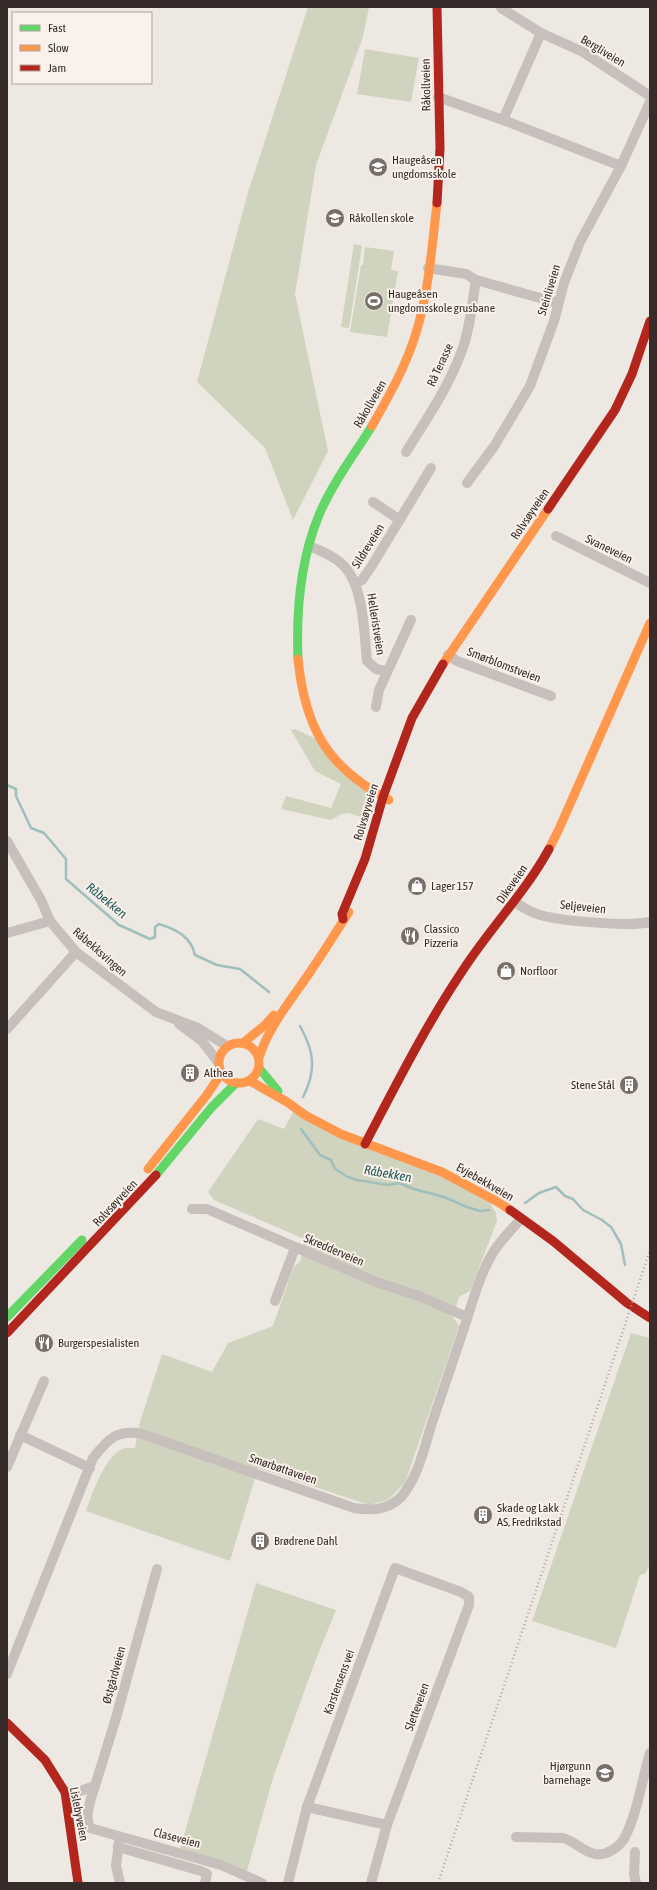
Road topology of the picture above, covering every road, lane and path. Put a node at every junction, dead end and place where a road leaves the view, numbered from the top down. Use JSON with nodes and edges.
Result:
{"nodes":[{"id":1,"x":437,"y":7,"type":"edge"},
{"id":2,"x":501,"y":8,"type":"dead end"},
{"id":3,"x":541,"y":32,"type":"junction"},
{"id":4,"x":650,"y":96,"type":"edge"},
{"id":5,"x":438,"y":97,"type":"junction"},
{"id":6,"x":650,"y":102,"type":"edge"},
{"id":7,"x":503,"y":120,"type":"junction"},
{"id":8,"x":620,"y":166,"type":"junction"},
{"id":9,"x":428,"y":268,"type":"junction"},
{"id":10,"x":476,"y":280,"type":"junction"},
{"id":11,"x":558,"y":303,"type":"junction"},
{"id":12,"x":650,"y":321,"type":"edge"},
{"id":13,"x":406,"y":452,"type":"dead end"},
{"id":14,"x":431,"y":468,"type":"dead end"},
{"id":15,"x":467,"y":483,"type":"dead end"},
{"id":16,"x":373,"y":502,"type":"dead end"},
{"id":17,"x":400,"y":520,"type":"junction"},
{"id":18,"x":556,"y":536,"type":"dead end"},
{"id":19,"x":309,"y":546,"type":"junction"},
{"id":20,"x":650,"y":583,"type":"edge"},
{"id":21,"x":355,"y":584,"type":"junction"},
{"id":22,"x":411,"y":620,"type":"dead end"},
{"id":23,"x":650,"y":623,"type":"edge"},
{"id":24,"x":448,"y":655,"type":"junction"},
{"id":25,"x":387,"y":671,"type":"junction"},
{"id":26,"x":551,"y":696,"type":"dead end"},
{"id":27,"x":376,"y":707,"type":"dead end"},
{"id":28,"x":363,"y":783,"type":"junction"},
{"id":29,"x":389,"y":789,"type":"junction"},
{"id":30,"x":386,"y":799,"type":"junction"},
{"id":31,"x":7,"y":841,"type":"edge"},
{"id":32,"x":515,"y":902,"type":"junction"},
{"id":33,"x":50,"y":921,"type":"junction"},
{"id":34,"x":650,"y":922,"type":"edge"},
{"id":35,"x":7,"y":934,"type":"edge"},
{"id":36,"x":76,"y":952,"type":"junction"},
{"id":37,"x":289,"y":1000,"type":"junction"},
{"id":38,"x":174,"y":1020,"type":"junction"},
{"id":39,"x":7,"y":1029,"type":"edge"},
{"id":40,"x":243,"y":1043,"type":"junction"},
{"id":41,"x":227,"y":1046,"type":"junction"},
{"id":42,"x":259,"y":1058,"type":"junction"},
{"id":43,"x":218,"y":1062,"type":"junction"},
{"id":44,"x":259,"y":1068,"type":"junction"},
{"id":45,"x":221,"y":1074,"type":"junction"},
{"id":46,"x":250,"y":1081,"type":"junction"},
{"id":47,"x":235,"y":1084,"type":"junction"},
{"id":48,"x":287,"y":1102,"type":"junction"},
{"id":49,"x":365,"y":1144,"type":"junction"},
{"id":50,"x":192,"y":1209,"type":"dead end"},
{"id":51,"x":522,"y":1219,"type":"junction"},
{"id":52,"x":295,"y":1248,"type":"junction"},
{"id":53,"x":275,"y":1301,"type":"dead end"},
{"id":54,"x":7,"y":1317,"type":"edge"},
{"id":55,"x":468,"y":1317,"type":"junction"},
{"id":56,"x":650,"y":1318,"type":"edge"},
{"id":57,"x":7,"y":1333,"type":"edge"},
{"id":58,"x":44,"y":1381,"type":"dead end"},
{"id":59,"x":20,"y":1435,"type":"junction"},
{"id":60,"x":7,"y":1467,"type":"edge"},
{"id":61,"x":90,"y":1468,"type":"junction"},
{"id":62,"x":157,"y":1569,"type":"dead end"},
{"id":63,"x":469,"y":1597,"type":"joint"},
{"id":64,"x":7,"y":1674,"type":"edge"},
{"id":65,"x":7,"y":1722,"type":"edge"},
{"id":66,"x":650,"y":1753,"type":"edge"},
{"id":67,"x":95,"y":1786,"type":"junction"},
{"id":68,"x":65,"y":1792,"type":"junction"},
{"id":69,"x":307,"y":1807,"type":"junction"},
{"id":70,"x":87,"y":1822,"type":"joint"},
{"id":71,"x":387,"y":1825,"type":"junction"},
{"id":72,"x":120,"y":1836,"type":"junction"},
{"id":73,"x":516,"y":1837,"type":"dead end"},
{"id":74,"x":118,"y":1847,"type":"junction"},
{"id":75,"x":635,"y":1852,"type":"dead end"},
{"id":76,"x":78,"y":1883,"type":"edge"},
{"id":77,"x":120,"y":1883,"type":"edge"},
{"id":78,"x":205,"y":1883,"type":"edge"},
{"id":79,"x":262,"y":1883,"type":"edge"},
{"id":80,"x":288,"y":1883,"type":"edge"},
{"id":81,"x":371,"y":1883,"type":"edge"},
{"id":82,"x":636,"y":1883,"type":"edge"}],
"edges":[{"from":1,"to":5,"type":"street","name":"Råkollveien"},
{"from":2,"to":3,"type":"street","name":"Bergliveien"},
{"from":3,"to":4,"type":"street","name":"Bergliveien"},
{"from":3,"to":7,"type":"street"},
{"from":5,"to":7,"type":"street"},
{"from":5,"to":9,"type":"street","name":"Råkollveien"},
{"from":6,"to":8,"type":"street","name":"Steinliveien"},
{"from":7,"to":8,"type":"street"},
{"from":8,"to":11,"type":"street","name":"Steinliveien"},
{"from":9,"to":10,"type":"street"},
{"from":9,"to":19,"type":"street","name":"Råkollveien"},
{"from":10,"to":11,"type":"street"},
{"from":10,"to":13,"type":"street","name":"Rå Terasse"},
{"from":11,"to":15,"type":"street","name":"Steinliveien"},
{"from":12,"to":24,"type":"street","name":"Rolvsøyveien"},
{"from":14,"to":17,"type":"street","name":"Sildreveien"},
{"from":16,"to":17,"type":"street","name":"Sildreveien"},
{"from":17,"to":21,"type":"street","name":"Sildreveien"},
{"from":18,"to":20,"type":"street","name":"Svaneveien"},
{"from":19,"to":21,"type":"street","name":"Helleristveien"},
{"from":19,"to":28,"type":"street","name":"Råkollveien"},
{"from":21,"to":25,"type":"street","name":"Helleristveien"},
{"from":22,"to":25,"type":"street","name":"Helleristveien"},
{"from":23,"to":32,"type":"street","name":"Dikeveien"},
{"from":24,"to":26,"type":"street","name":"Smørblomstveien"},
{"from":24,"to":29,"type":"street","name":"Rolvsøyveien"},
{"from":25,"to":27,"type":"street","name":"Helleristveien"},
{"from":28,"to":29,"type":"street","name":"Råkollveien"},
{"from":28,"to":30,"type":"street","name":"Råkollveien"},
{"from":29,"to":30,"type":"street","name":"Rolvsøyveien"},
{"from":30,"to":37,"type":"street","name":"Rolvsøyveien"},
{"from":31,"to":33,"type":"street","name":"Råbekksvingen"},
{"from":32,"to":34,"type":"street","name":"Seljeveien"},
{"from":32,"to":49,"type":"street","name":"Dikeveien"},
{"from":33,"to":35,"type":"street"},
{"from":33,"to":36,"type":"street","name":"Råbekksvingen"},
{"from":36,"to":38,"type":"street","name":"Råbekksvingen"},
{"from":36,"to":39,"type":"street"},
{"from":37,"to":40,"type":"street","name":"Rolvsøyveien"},
{"from":37,"to":42,"type":"street","name":"Rolvsøyveien"},
{"from":38,"to":41,"type":"street","name":"Råbekksvingen"},
{"from":38,"to":43,"type":"street","name":"Råbekksvingen"},
{"from":40,"to":41,"type":"street"},
{"from":40,"to":42,"type":"street"},
{"from":41,"to":43,"type":"street"},
{"from":42,"to":44,"type":"street"},
{"from":43,"to":45,"type":"street"},
{"from":44,"to":46,"type":"street"},
{"from":44,"to":48,"type":"street","name":"Evjebekkveien"},
{"from":45,"to":47,"type":"street"},
{"from":45,"to":54,"type":"street","name":"Rolvsøyveien"},
{"from":46,"to":47,"type":"street"},
{"from":46,"to":48,"type":"street","name":"Evjebekkveien"},
{"from":47,"to":57,"type":"street","name":"Rolvsøyveien"},
{"from":48,"to":49,"type":"street","name":"Evjebekkveien"},
{"from":49,"to":51,"type":"street","name":"Evjebekkveien"},
{"from":50,"to":52,"type":"street","name":"Skredderveien"},
{"from":51,"to":55,"type":"street","name":"Smørbøttaveien"},
{"from":51,"to":56,"type":"street","name":"Evjebekkveien"},
{"from":52,"to":53,"type":"street"},
{"from":52,"to":55,"type":"street","name":"Skredderveien"},
{"from":55,"to":61,"type":"street","name":"Smørbøttaveien"},
{"from":58,"to":59,"type":"street"},
{"from":59,"to":60,"type":"street"},
{"from":59,"to":61,"type":"street"},
{"from":61,"to":64,"type":"street","name":"Smørbøttaveien"},
{"from":62,"to":67,"type":"street","name":"Østgårdveien"},
{"from":63,"to":69,"type":"street","name":"Karstensens vei"},
{"from":63,"to":71,"type":"street","name":"Sletteveien"},
{"from":65,"to":68,"type":"street","name":"Lislebyveien"},
{"from":66,"to":73,"type":"street"},
{"from":67,"to":68,"type":"street"},
{"from":67,"to":70,"type":"street","name":"Østgårdveien"},
{"from":68,"to":76,"type":"street","name":"Lislebyveien"},
{"from":69,"to":71,"type":"street"},
{"from":69,"to":80,"type":"street","name":"Karstensens vei"},
{"from":70,"to":72,"type":"street","name":"Claseveien"},
{"from":71,"to":81,"type":"street","name":"Sletteveien"},
{"from":72,"to":74,"type":"street"},
{"from":72,"to":79,"type":"street","name":"Claseveien"},
{"from":74,"to":77,"type":"street"},
{"from":74,"to":78,"type":"street"},
{"from":75,"to":82,"type":"street"}]}
